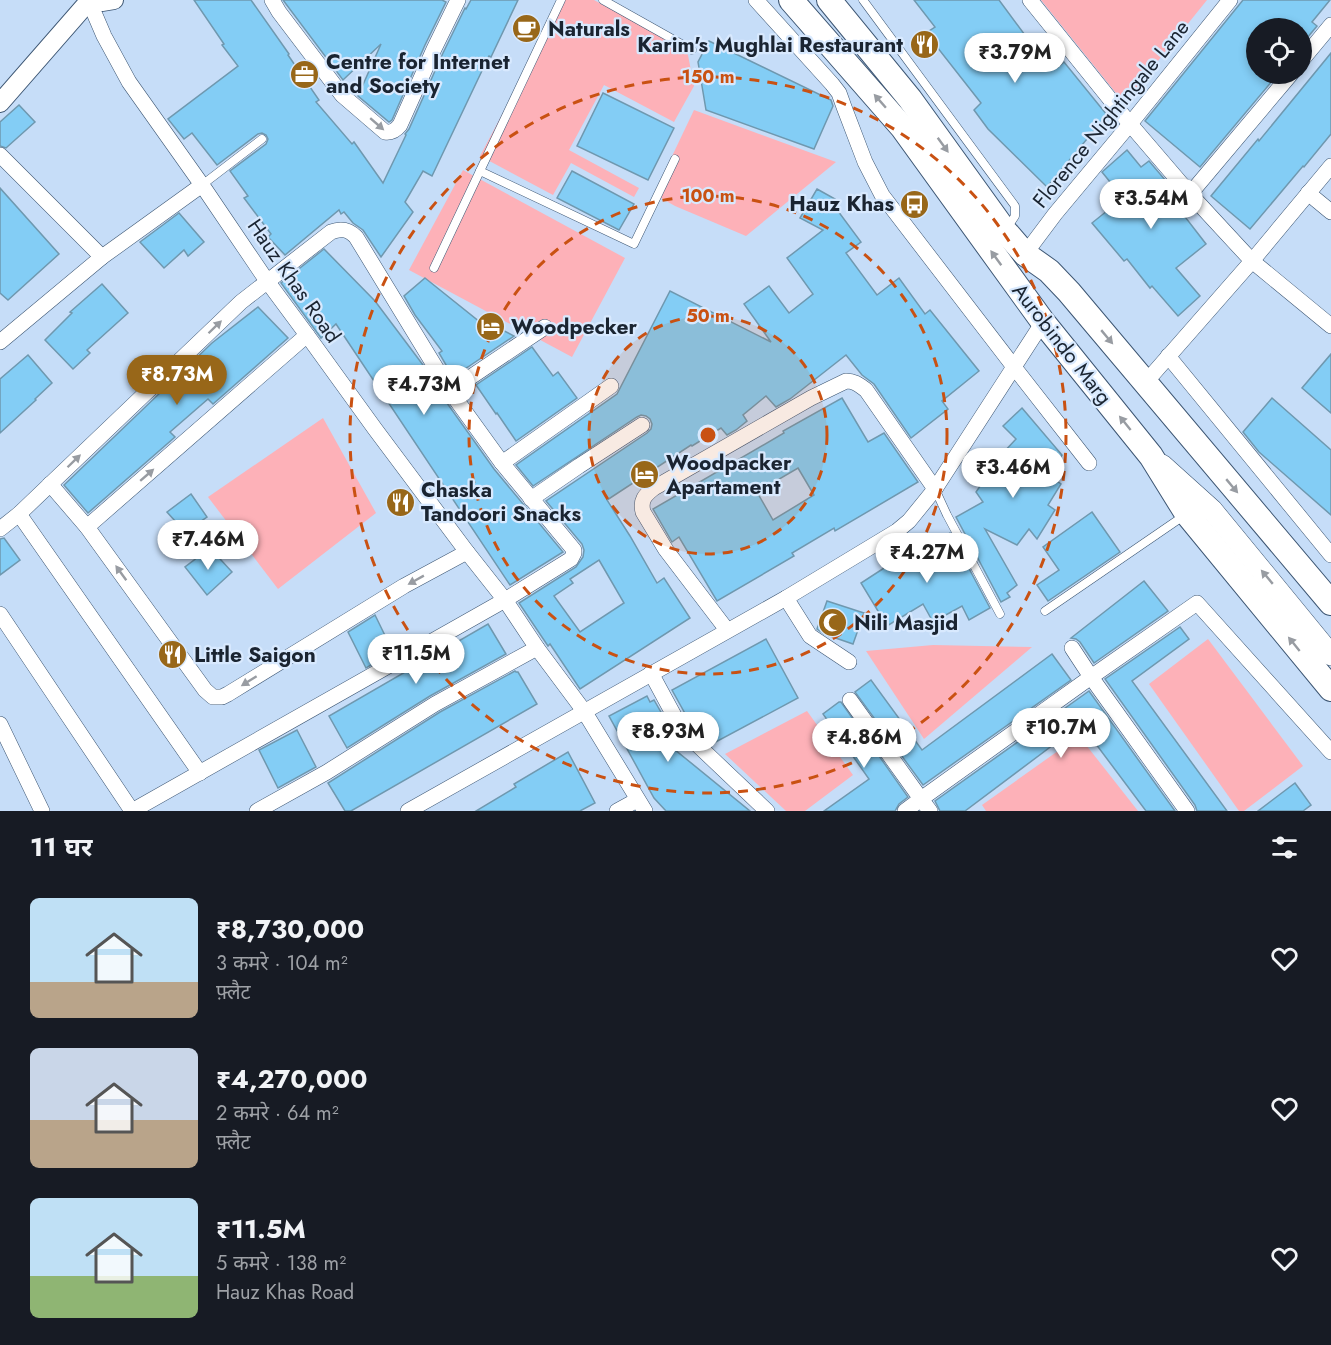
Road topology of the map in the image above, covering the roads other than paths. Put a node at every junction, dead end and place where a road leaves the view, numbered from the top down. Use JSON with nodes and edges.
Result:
{"nodes":[{"id":1,"x":88,"y":0,"type":"edge"},
{"id":2,"x":114,"y":0,"type":"edge"},
{"id":3,"x":272,"y":0,"type":"edge"},
{"id":4,"x":459,"y":0,"type":"edge"},
{"id":5,"x":561,"y":0,"type":"edge"},
{"id":6,"x":603,"y":0,"type":"edge"},
{"id":7,"x":756,"y":0,"type":"edge"},
{"id":8,"x":791,"y":0,"type":"edge"},
{"id":9,"x":829,"y":0,"type":"edge"},
{"id":10,"x":863,"y":0,"type":"edge"},
{"id":11,"x":1030,"y":0,"type":"edge"},
{"id":12,"x":1230,"y":0,"type":"edge"},
{"id":13,"x":1331,"y":25,"type":"edge"},
{"id":14,"x":1312,"y":48,"type":"edge"},
{"id":15,"x":692,"y":50,"type":"dead end"},
{"id":16,"x":1283,"y":84,"type":"edge"},
{"id":17,"x":0,"y":103,"type":"edge"},
{"id":18,"x":1130,"y":124,"type":"junction"},
{"id":19,"x":262,"y":139,"type":"dead end"},
{"id":20,"x":0,"y":155,"type":"edge"},
{"id":21,"x":675,"y":159,"type":"dead end"},
{"id":22,"x":1331,"y":166,"type":"edge"},
{"id":23,"x":480,"y":171,"type":"junction"},
{"id":24,"x":202,"y":185,"type":"junction"},
{"id":25,"x":1308,"y":193,"type":"junction"},
{"id":26,"x":1191,"y":194,"type":"junction"},
{"id":27,"x":1331,"y":212,"type":"edge"},
{"id":28,"x":1005,"y":231,"type":"junction"},
{"id":29,"x":1025,"y":254,"type":"junction"},
{"id":30,"x":102,"y":257,"type":"junction"},
{"id":31,"x":1252,"y":261,"type":"junction"},
{"id":32,"x":434,"y":268,"type":"dead end"},
{"id":33,"x":267,"y":282,"type":"junction"},
{"id":34,"x":1043,"y":322,"type":"junction"},
{"id":35,"x":1331,"y":326,"type":"edge"},
{"id":36,"x":545,"y":327,"type":"dead end"},
{"id":37,"x":307,"y":334,"type":"junction"},
{"id":38,"x":0,"y":342,"type":"edge"},
{"id":39,"x":1167,"y":356,"type":"junction"},
{"id":40,"x":1014,"y":367,"type":"junction"},
{"id":41,"x":1145,"y":383,"type":"junction"},
{"id":42,"x":611,"y":386,"type":"dead end"},
{"id":43,"x":450,"y":391,"type":"junction"},
{"id":44,"x":642,"y":425,"type":"dead end"},
{"id":45,"x":1151,"y":456,"type":"junction"},
{"id":46,"x":502,"y":463,"type":"junction"},
{"id":47,"x":1089,"y":463,"type":"dead end"},
{"id":48,"x":50,"y":484,"type":"junction"},
{"id":49,"x":935,"y":489,"type":"junction"},
{"id":50,"x":531,"y":499,"type":"junction"},
{"id":51,"x":19,"y":514,"type":"junction"},
{"id":52,"x":1187,"y":514,"type":"junction"},
{"id":53,"x":87,"y":527,"type":"junction"},
{"id":54,"x":0,"y":529,"type":"edge"},
{"id":55,"x":467,"y":552,"type":"junction"},
{"id":56,"x":1331,"y":555,"type":"edge"},
{"id":57,"x":786,"y":598,"type":"junction"},
{"id":58,"x":506,"y":600,"type":"junction"},
{"id":59,"x":1331,"y":603,"type":"edge"},
{"id":60,"x":1045,"y":611,"type":"dead end"},
{"id":61,"x":0,"y":614,"type":"edge"},
{"id":62,"x":1000,"y":614,"type":"dead end"},
{"id":63,"x":727,"y":630,"type":"junction"},
{"id":64,"x":537,"y":648,"type":"junction"},
{"id":65,"x":1072,"y":648,"type":"dead end"},
{"id":66,"x":1331,"y":655,"type":"edge"},
{"id":67,"x":849,"y":662,"type":"dead end"},
{"id":68,"x":651,"y":673,"type":"junction"},
{"id":69,"x":1090,"y":677,"type":"junction"},
{"id":70,"x":1331,"y":689,"type":"edge"},
{"id":71,"x":850,"y":700,"type":"dead end"},
{"id":72,"x":584,"y":711,"type":"junction"},
{"id":73,"x":0,"y":724,"type":"edge"},
{"id":74,"x":1331,"y":752,"type":"edge"},
{"id":75,"x":200,"y":772,"type":"junction"},
{"id":76,"x":641,"y":805,"type":"edge"},
{"id":77,"x":925,"y":805,"type":"edge"},
{"id":78,"x":42,"y":811,"type":"edge"},
{"id":79,"x":132,"y":811,"type":"edge"},
{"id":80,"x":257,"y":811,"type":"edge"},
{"id":81,"x":408,"y":811,"type":"edge"},
{"id":82,"x":617,"y":811,"type":"edge"},
{"id":83,"x":767,"y":811,"type":"edge"},
{"id":84,"x":905,"y":811,"type":"edge"},
{"id":85,"x":1187,"y":811,"type":"edge"}],
"edges":[{"from":1,"to":2,"type":"street"},
{"from":1,"to":17,"type":"street"},
{"from":1,"to":24,"type":"street","name":"Hauz Khas Road"},
{"from":3,"to":4,"type":"street","one_way":true},
{"from":5,"to":23,"type":"lane"},
{"from":6,"to":15,"type":"lane"},
{"from":7,"to":40,"type":"street"},
{"from":34,"to":8,"type":"highway","name":"Aurobindo Marg","one_way":true},
{"from":9,"to":28,"type":"highway","name":"Aurobindo Marg","one_way":true},
{"from":10,"to":28,"type":"lane"},
{"from":11,"to":18,"type":"street"},
{"from":12,"to":18,"type":"street","name":"Florence Nightingale Lane"},
{"from":13,"to":14,"type":"street"},
{"from":16,"to":26,"type":"street"},
{"from":18,"to":26,"type":"street"},
{"from":18,"to":29,"type":"street","name":"Florence Nightingale Lane"},
{"from":19,"to":24,"type":"lane"},
{"from":20,"to":30,"type":"street"},
{"from":21,"to":23,"type":"lane"},
{"from":22,"to":25,"type":"street"},
{"from":23,"to":32,"type":"lane"},
{"from":24,"to":30,"type":"street"},
{"from":24,"to":33,"type":"street","name":"Hauz Khas Road"},
{"from":25,"to":27,"type":"street"},
{"from":25,"to":31,"type":"street"},
{"from":26,"to":31,"type":"street"},
{"from":28,"to":29,"type":"highway","name":"Aurobindo Marg"},
{"from":29,"to":41,"type":"highway","name":"Aurobindo Marg","one_way":true},
{"from":30,"to":38,"type":"street"},
{"from":31,"to":35,"type":"street"},
{"from":31,"to":39,"type":"street"},
{"from":33,"to":37,"type":"street","name":"Hauz Khas Road"},
{"from":33,"to":43,"type":"street"},
{"from":48,"to":33,"type":"street","one_way":true},
{"from":34,"to":40,"type":"street"},
{"from":45,"to":34,"type":"highway","name":"Aurobindo Marg","one_way":true},
{"from":36,"to":43,"type":"street"},
{"from":53,"to":37,"type":"street","one_way":true},
{"from":37,"to":55,"type":"street","name":"Hauz Khas Road"},
{"from":39,"to":41,"type":"street"},
{"from":39,"to":56,"type":"street"},
{"from":40,"to":47,"type":"street"},
{"from":40,"to":49,"type":"street"},
{"from":41,"to":59,"type":"highway","name":"Aurobindo Marg","one_way":true},
{"from":42,"to":46,"type":"street"},
{"from":43,"to":46,"type":"street"},
{"from":44,"to":50,"type":"street"},
{"from":45,"to":52,"type":"highway","name":"Aurobindo Marg"},
{"from":66,"to":45,"type":"main road","one_way":true},
{"from":46,"to":50,"type":"street"},
{"from":48,"to":51,"type":"street"},
{"from":48,"to":53,"type":"street"},
{"from":49,"to":57,"type":"street"},
{"from":49,"to":62,"type":"lane"},
{"from":49,"to":63,"type":"street"},
{"from":50,"to":58,"type":"street"},
{"from":51,"to":54,"type":"street"},
{"from":51,"to":75,"type":"street"},
{"from":52,"to":60,"type":"lane"},
{"from":70,"to":52,"type":"highway","name":"Aurobindo Marg","one_way":true},
{"from":55,"to":53,"type":"street","one_way":true},
{"from":55,"to":58,"type":"street","name":"Hauz Khas Road"},
{"from":57,"to":63,"type":"street"},
{"from":57,"to":67,"type":"street"},
{"from":58,"to":64,"type":"street","name":"Hauz Khas Road"},
{"from":58,"to":75,"type":"street"},
{"from":61,"to":79,"type":"street"},
{"from":63,"to":68,"type":"street"},
{"from":64,"to":72,"type":"street","name":"Hauz Khas Road"},
{"from":64,"to":80,"type":"street"},
{"from":65,"to":69,"type":"street"},
{"from":68,"to":72,"type":"street"},
{"from":68,"to":83,"type":"street"},
{"from":69,"to":74,"type":"street"},
{"from":69,"to":77,"type":"street"},
{"from":69,"to":85,"type":"street"},
{"from":71,"to":77,"type":"street"},
{"from":72,"to":76,"type":"street","name":"Hauz Khas Road"},
{"from":72,"to":81,"type":"street"},
{"from":73,"to":78,"type":"street"},
{"from":75,"to":79,"type":"street"},
{"from":76,"to":82,"type":"street"},
{"from":77,"to":84,"type":"street"}]}
